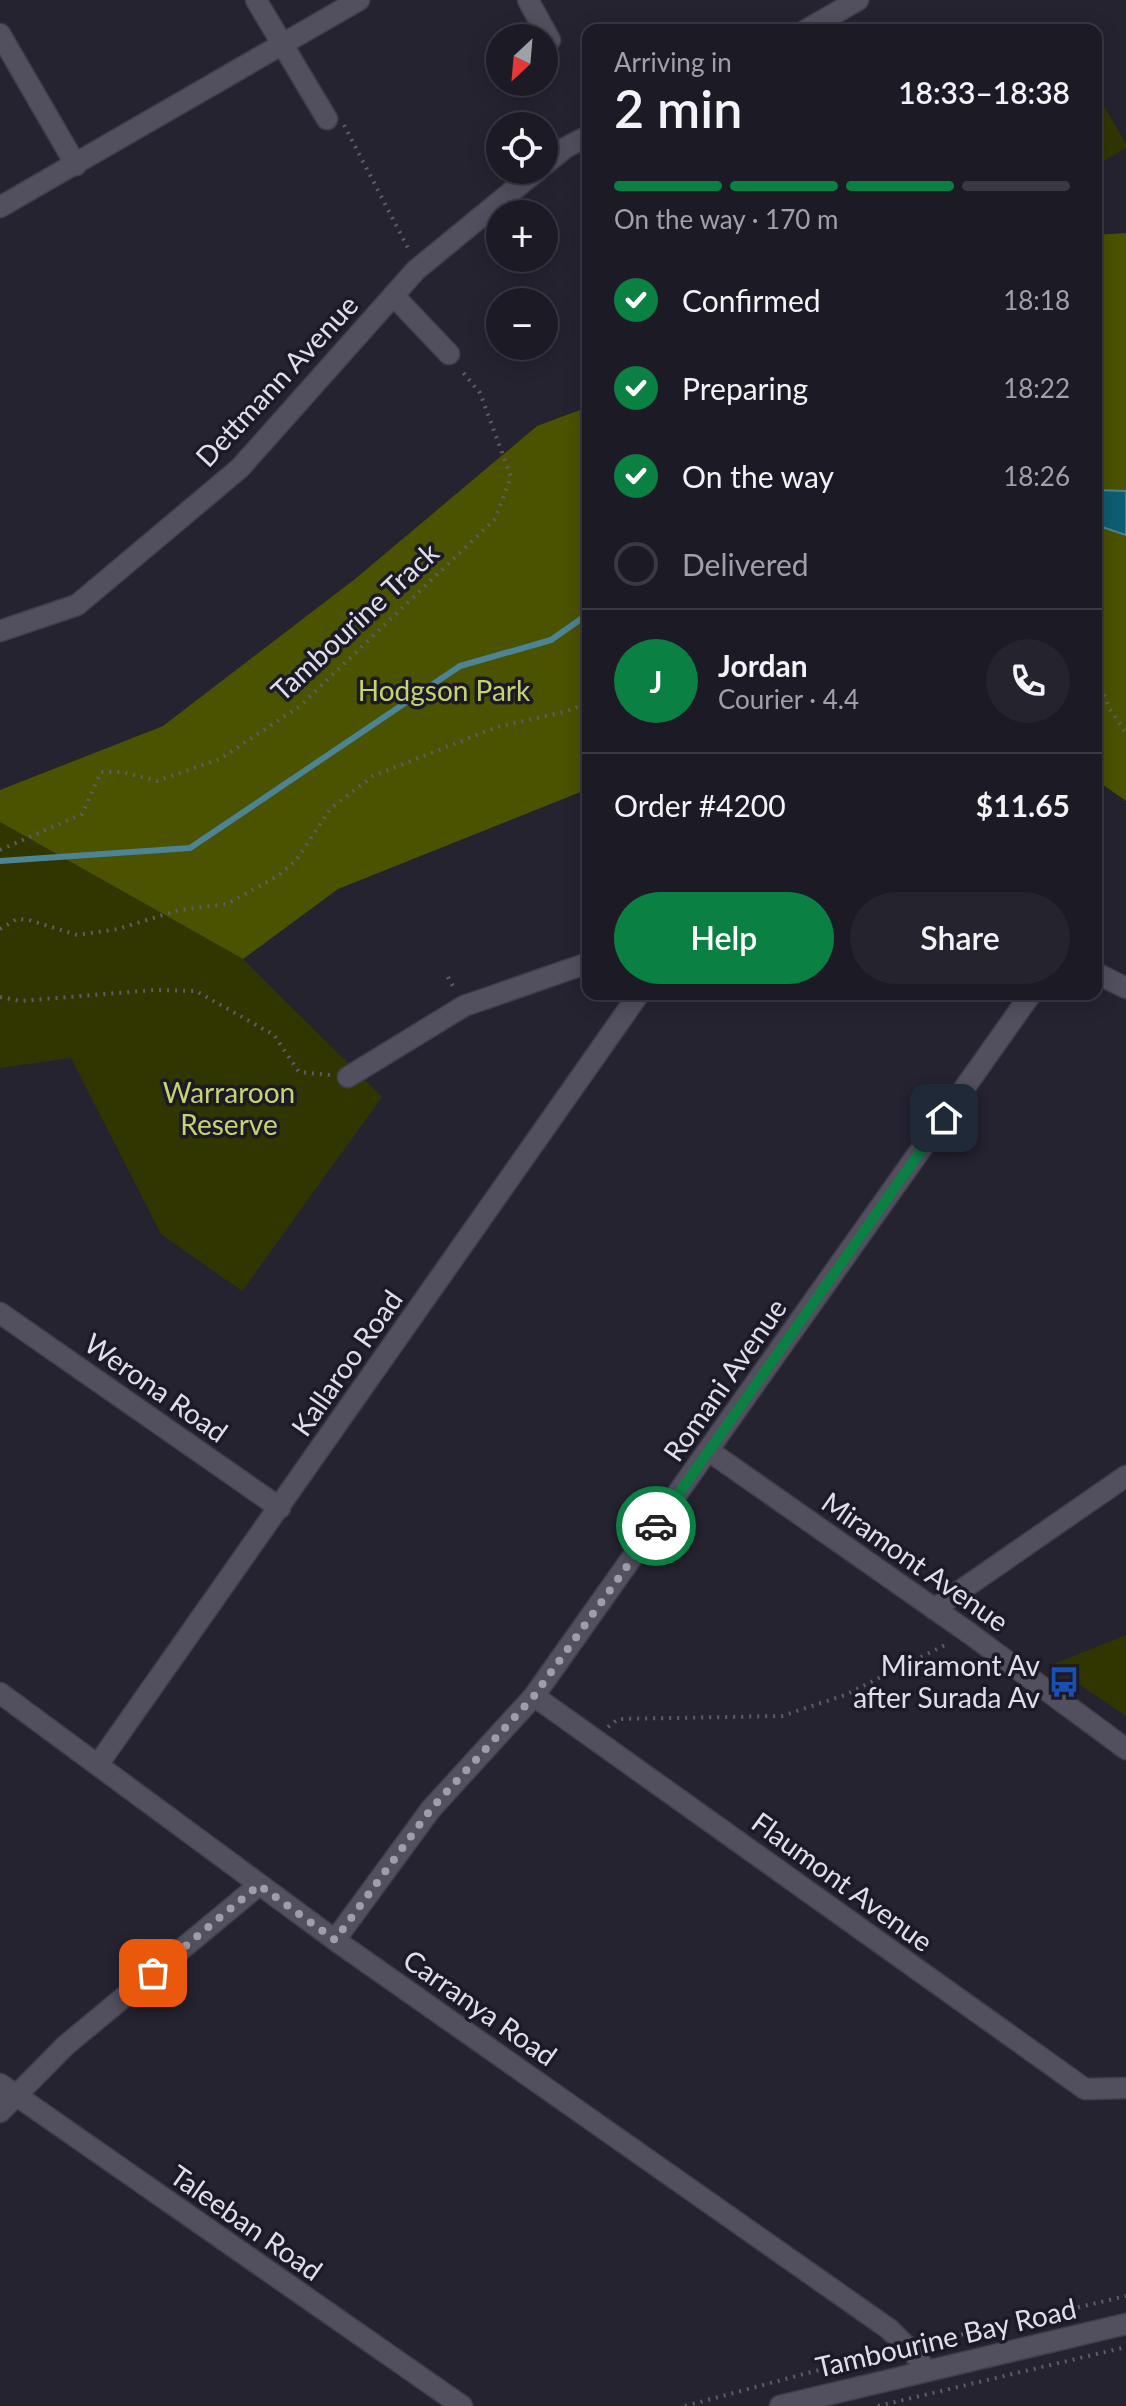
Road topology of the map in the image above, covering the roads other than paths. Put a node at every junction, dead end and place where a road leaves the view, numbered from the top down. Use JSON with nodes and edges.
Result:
{"nodes":[{"id":1,"x":256,"y":0,"type":"edge"},
{"id":2,"x":359,"y":0,"type":"edge"},
{"id":3,"x":528,"y":0,"type":"edge"},
{"id":4,"x":858,"y":0,"type":"edge"},
{"id":5,"x":541,"y":24,"type":"edge"},
{"id":6,"x":816,"y":24,"type":"edge"},
{"id":7,"x":0,"y":34,"type":"edge"},
{"id":8,"x":282,"y":45,"type":"junction"},
{"id":9,"x":335,"y":120,"type":"road end"},
{"id":10,"x":582,"y":139,"type":"edge"},
{"id":11,"x":558,"y":154,"type":"edge"},
{"id":12,"x":76,"y":165,"type":"junction"},
{"id":13,"x":521,"y":184,"type":"edge"},
{"id":14,"x":0,"y":207,"type":"edge"},
{"id":15,"x":394,"y":296,"type":"junction"},
{"id":16,"x":449,"y":354,"type":"road end"},
{"id":17,"x":0,"y":631,"type":"edge"},
{"id":18,"x":582,"y":965,"type":"edge"},
{"id":19,"x":1102,"y":976,"type":"edge"},
{"id":20,"x":1126,"y":988,"type":"edge"},
{"id":21,"x":635,"y":1000,"type":"edge"},
{"id":22,"x":1027,"y":1000,"type":"edge"},
{"id":23,"x":348,"y":1077,"type":"road end"},
{"id":24,"x":0,"y":1313,"type":"edge"},
{"id":25,"x":709,"y":1451,"type":"junction"},
{"id":26,"x":1126,"y":1476,"type":"edge"},
{"id":27,"x":280,"y":1508,"type":"junction"},
{"id":28,"x":934,"y":1609,"type":"junction"},
{"id":29,"x":0,"y":1693,"type":"edge"},
{"id":30,"x":534,"y":1696,"type":"junction"},
{"id":31,"x":1126,"y":1749,"type":"edge"},
{"id":32,"x":99,"y":1763,"type":"junction"},
{"id":33,"x":259,"y":1885,"type":"junction"},
{"id":34,"x":335,"y":1940,"type":"junction"},
{"id":35,"x":1126,"y":2088,"type":"edge"},
{"id":36,"x":7,"y":2089,"type":"edge"},
{"id":37,"x":0,"y":2112,"type":"edge"},
{"id":38,"x":1126,"y":2324,"type":"edge"},
{"id":39,"x":925,"y":2370,"type":"junction"},
{"id":40,"x":462,"y":2406,"type":"edge"},
{"id":41,"x":780,"y":2406,"type":"edge"}],
"edges":[{"from":1,"to":8,"type":"street"},
{"from":2,"to":8,"type":"street"},
{"from":3,"to":5,"type":"street"},
{"from":4,"to":6,"type":"street"},
{"from":7,"to":12,"type":"street"},
{"from":8,"to":9,"type":"street"},
{"from":8,"to":12,"type":"street"},
{"from":10,"to":11,"type":"street"},
{"from":12,"to":14,"type":"street"},
{"from":13,"to":15,"type":"street","name":"Dettmann Avenue"},
{"from":15,"to":16,"type":"street"},
{"from":15,"to":17,"type":"street","name":"Dettmann Avenue"},
{"from":18,"to":23,"type":"street"},
{"from":19,"to":20,"type":"street"},
{"from":21,"to":27,"type":"street","name":"Kallaroo Road"},
{"from":22,"to":25,"type":"street","name":"Romani Avenue"},
{"from":24,"to":27,"type":"street","name":"Werona Road"},
{"from":25,"to":28,"type":"street","name":"Miramont Avenue"},
{"from":25,"to":30,"type":"street","name":"Romani Avenue"},
{"from":26,"to":28,"type":"street"},
{"from":27,"to":32,"type":"street","name":"Kallaroo Road"},
{"from":28,"to":31,"type":"street","name":"Miramont Avenue"},
{"from":29,"to":32,"type":"street","name":"Carranya Road"},
{"from":30,"to":34,"type":"street","name":"Romani Avenue"},
{"from":30,"to":35,"type":"street","name":"Flaumont Avenue"},
{"from":32,"to":33,"type":"street","name":"Carranya Road"},
{"from":33,"to":34,"type":"street","name":"Carranya Road"},
{"from":33,"to":36,"type":"street"},
{"from":34,"to":39,"type":"street","name":"Carranya Road"},
{"from":36,"to":37,"type":"street"},
{"from":36,"to":40,"type":"street","name":"Taleeban Road"},
{"from":38,"to":39,"type":"street","name":"Tambourine Bay Road"},
{"from":39,"to":41,"type":"street","name":"Tambourine Bay Road"}]}
